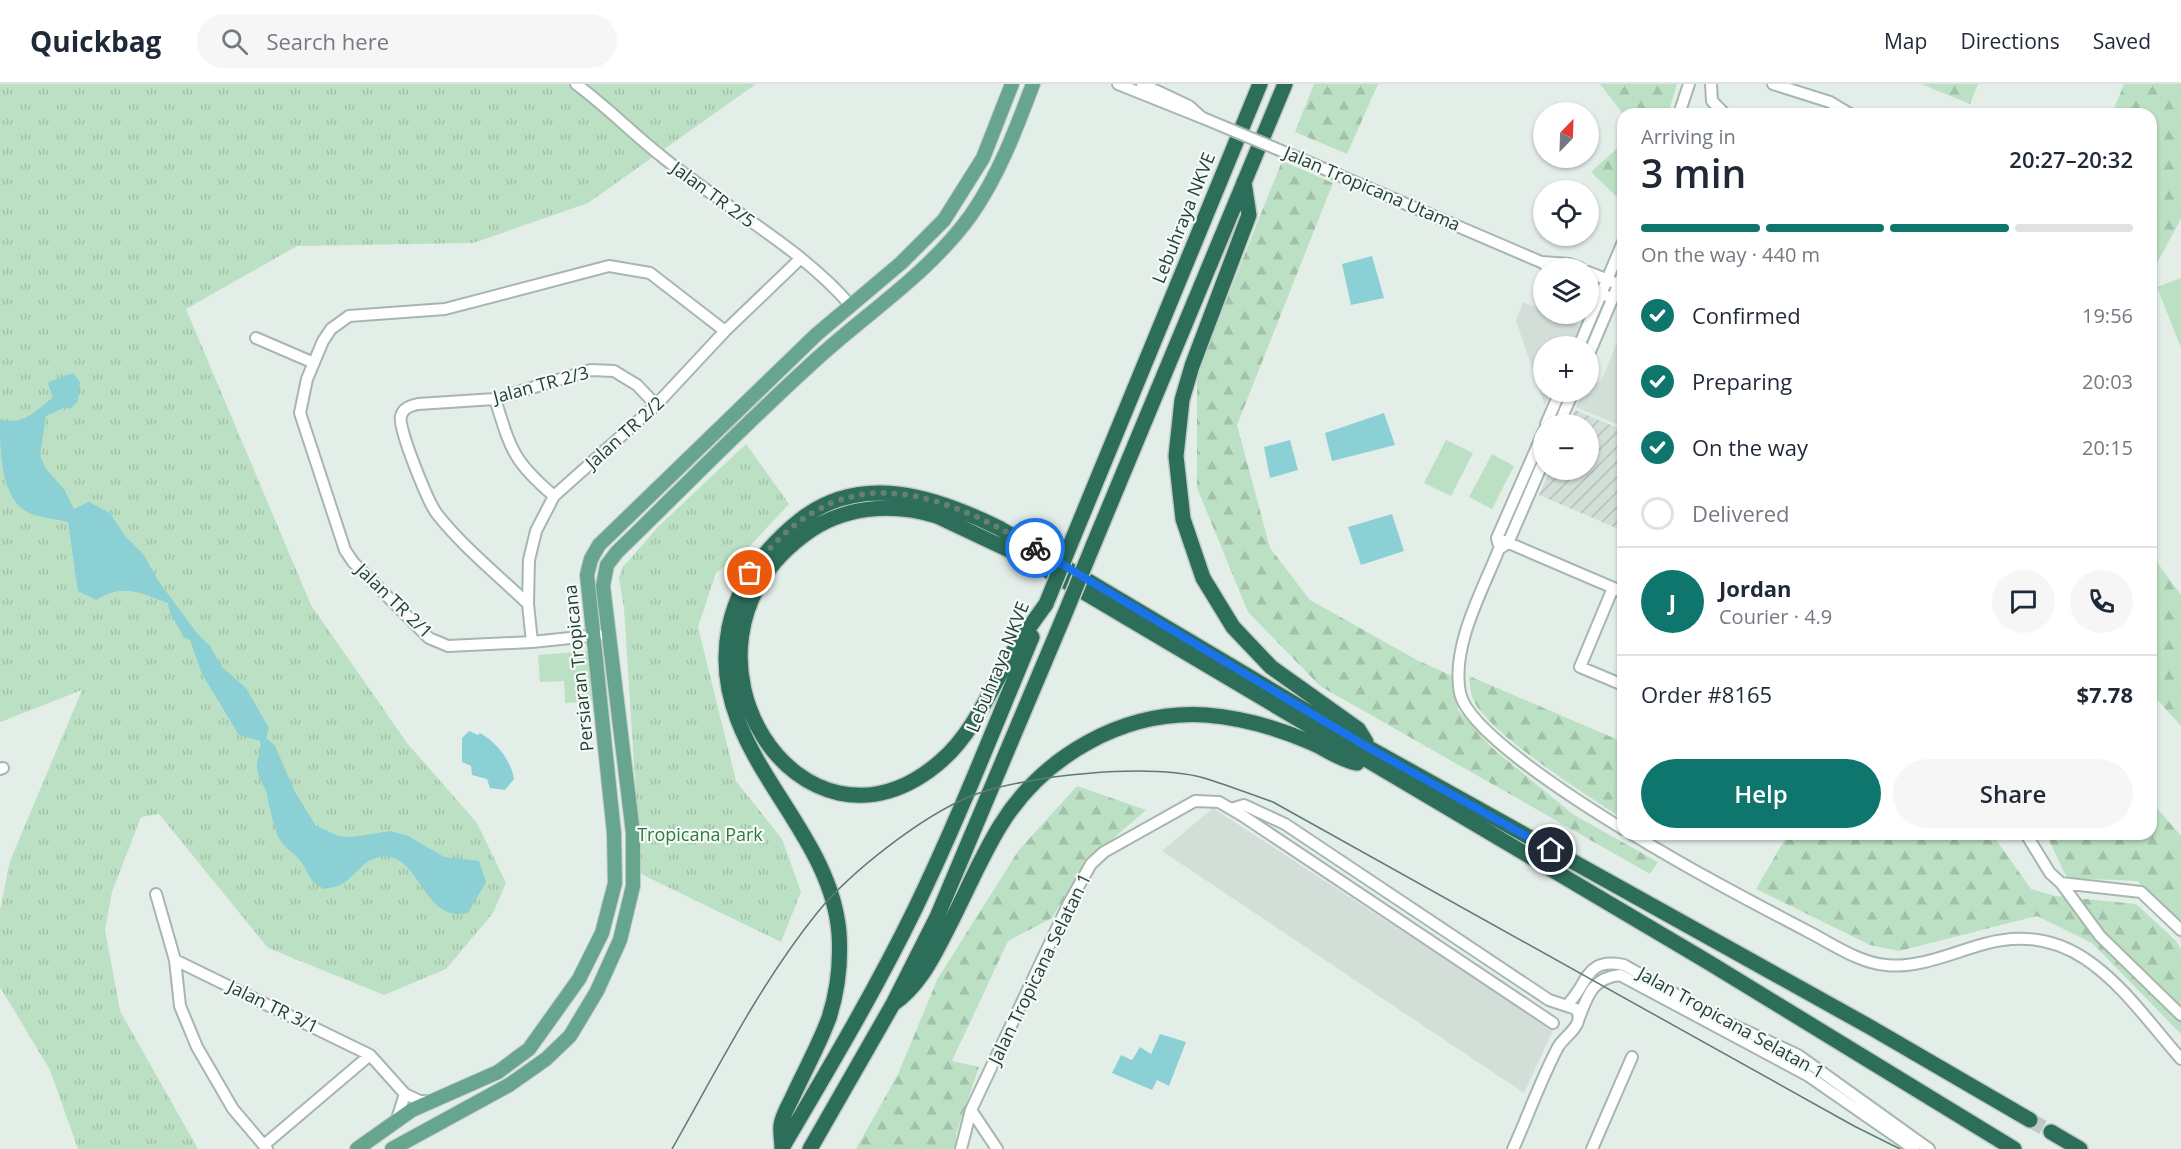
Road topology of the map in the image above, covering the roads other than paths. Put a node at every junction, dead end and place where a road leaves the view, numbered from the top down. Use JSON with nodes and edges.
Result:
{"nodes":[{"id":1,"x":576,"y":84,"type":"edge"},
{"id":2,"x":1012,"y":84,"type":"edge"},
{"id":3,"x":1033,"y":84,"type":"edge"},
{"id":4,"x":1118,"y":84,"type":"edge"},
{"id":5,"x":1142,"y":84,"type":"edge"},
{"id":6,"x":1260,"y":84,"type":"edge"},
{"id":7,"x":1285,"y":84,"type":"edge"},
{"id":8,"x":1689,"y":84,"type":"edge"},
{"id":9,"x":1711,"y":84,"type":"edge"},
{"id":10,"x":1773,"y":84,"type":"edge"},
{"id":11,"x":1681,"y":108,"type":"edge"},
{"id":12,"x":1719,"y":108,"type":"edge"},
{"id":13,"x":1840,"y":108,"type":"edge"},
{"id":14,"x":1203,"y":118,"type":"junction"},
{"id":15,"x":1244,"y":182,"type":"junction"},
{"id":16,"x":1617,"y":255,"type":"edge"},
{"id":17,"x":800,"y":259,"type":"junction"},
{"id":18,"x":1533,"y":259,"type":"edge"},
{"id":19,"x":1599,"y":276,"type":"edge"},
{"id":20,"x":1606,"y":279,"type":"junction"},
{"id":21,"x":1617,"y":279,"type":"edge"},
{"id":22,"x":1617,"y":289,"type":"edge"},
{"id":23,"x":1600,"y":294,"type":"junction"},
{"id":24,"x":1613,"y":299,"type":"junction"},
{"id":25,"x":851,"y":306,"type":"junction"},
{"id":26,"x":861,"y":320,"type":"junction"},
{"id":27,"x":725,"y":331,"type":"junction"},
{"id":28,"x":1583,"y":336,"type":"edge"},
{"id":29,"x":1597,"y":336,"type":"edge"},
{"id":30,"x":256,"y":338,"type":"dead end"},
{"id":31,"x":314,"y":363,"type":"junction"},
{"id":32,"x":495,"y":399,"type":"junction"},
{"id":33,"x":656,"y":405,"type":"junction"},
{"id":34,"x":1533,"y":460,"type":"edge"},
{"id":35,"x":1534,"y":480,"type":"edge"},
{"id":36,"x":554,"y":496,"type":"junction"},
{"id":37,"x":1501,"y":543,"type":"junction"},
{"id":38,"x":1617,"y":590,"type":"edge"},
{"id":39,"x":1617,"y":592,"type":"edge"},
{"id":40,"x":528,"y":604,"type":"junction"},
{"id":41,"x":1046,"y":604,"type":"junction"},
{"id":42,"x":601,"y":634,"type":"junction"},
{"id":43,"x":532,"y":642,"type":"junction"},
{"id":44,"x":1617,"y":682,"type":"edge"},
{"id":45,"x":1369,"y":748,"type":"junction"},
{"id":46,"x":1374,"y":764,"type":"junction"},
{"id":47,"x":1231,"y":809,"type":"junction"},
{"id":48,"x":1617,"y":825,"type":"edge"},
{"id":49,"x":1642,"y":840,"type":"edge"},
{"id":50,"x":2030,"y":840,"type":"edge"},
{"id":51,"x":2061,"y":883,"type":"junction"},
{"id":52,"x":156,"y":894,"type":"dead end"},
{"id":53,"x":2181,"y":930,"type":"edge"},
{"id":54,"x":175,"y":960,"type":"junction"},
{"id":55,"x":892,"y":1004,"type":"junction"},
{"id":56,"x":1566,"y":1005,"type":"junction"},
{"id":57,"x":2181,"y":1015,"type":"edge"},
{"id":58,"x":1579,"y":1018,"type":"junction"},
{"id":59,"x":1555,"y":1025,"type":"junction"},
{"id":60,"x":1571,"y":1031,"type":"junction"},
{"id":61,"x":1558,"y":1047,"type":"junction"},
{"id":62,"x":370,"y":1055,"type":"junction"},
{"id":63,"x":2180,"y":1056,"type":"edge"},
{"id":64,"x":1632,"y":1057,"type":"dead end"},
{"id":65,"x":405,"y":1094,"type":"junction"},
{"id":66,"x":429,"y":1101,"type":"junction"},
{"id":67,"x":971,"y":1110,"type":"junction"},
{"id":68,"x":2031,"y":1120,"type":"tunnel mouth"},
{"id":69,"x":396,"y":1122,"type":"junction"},
{"id":70,"x":2051,"y":1132,"type":"tunnel mouth"},
{"id":71,"x":266,"y":1147,"type":"edge"},
{"id":72,"x":782,"y":1148,"type":"edge"},
{"id":73,"x":357,"y":1149,"type":"edge"},
{"id":74,"x":392,"y":1149,"type":"edge"},
{"id":75,"x":810,"y":1149,"type":"edge"},
{"id":76,"x":961,"y":1149,"type":"edge"},
{"id":77,"x":998,"y":1149,"type":"edge"},
{"id":78,"x":1513,"y":1149,"type":"edge"},
{"id":79,"x":1592,"y":1149,"type":"edge"},
{"id":80,"x":1914,"y":1149,"type":"edge"},
{"id":81,"x":1929,"y":1149,"type":"edge"},
{"id":82,"x":2014,"y":1149,"type":"edge"},
{"id":83,"x":2080,"y":1149,"type":"edge"}],
"edges":[{"from":1,"to":17,"type":"street","name":"Jalan TR 2/5"},
{"from":2,"to":25,"type":"main road","name":"Persiaran Tropicana"},
{"from":3,"to":26,"type":"main road","name":"Persiaran Tropicana"},
{"from":4,"to":14,"type":"street","name":"Jalan Tropicana Utama"},
{"from":5,"to":14,"type":"street","name":"Jalan Tropicana Utama"},
{"from":6,"to":41,"type":"highway","name":"Lebuhraya NKVE","bridge":true},
{"from":7,"to":15,"type":"highway"},
{"from":8,"to":11,"type":"street"},
{"from":9,"to":12,"type":"street"},
{"from":10,"to":13,"type":"street"},
{"from":14,"to":18,"type":"street","name":"Jalan Tropicana Utama","bridge":true},
{"from":15,"to":45,"type":"highway"},
{"from":15,"to":55,"type":"highway","bridge":true},
{"from":16,"to":20,"type":"street"},
{"from":17,"to":25,"type":"street","name":"Jalan TR 2/5"},
{"from":17,"to":27,"type":"street","name":"Jalan TR 2/2"},
{"from":19,"to":20,"type":"street"},
{"from":20,"to":21,"type":"street"},
{"from":20,"to":23,"type":"street"},
{"from":22,"to":24,"type":"street"},
{"from":23,"to":24,"type":"street"},
{"from":23,"to":28,"type":"street"},
{"from":24,"to":29,"type":"street"},
{"from":25,"to":26,"type":"main road"},
{"from":25,"to":42,"type":"main road","name":"Persiaran Tropicana"},
{"from":26,"to":42,"type":"main road","name":"Persiaran Tropicana"},
{"from":27,"to":31,"type":"street","name":"Jalan TR 2/1"},
{"from":27,"to":33,"type":"street","name":"Jalan TR 2/2"},
{"from":30,"to":31,"type":"street"},
{"from":31,"to":43,"type":"street","name":"Jalan TR 2/1"},
{"from":32,"to":33,"type":"street","name":"Jalan TR 2/3"},
{"from":32,"to":36,"type":"street"},
{"from":32,"to":40,"type":"street","name":"Jalan TR 2/3"},
{"from":33,"to":36,"type":"street","name":"Jalan TR 2/2"},
{"from":34,"to":37,"type":"street"},
{"from":35,"to":37,"type":"street"},
{"from":36,"to":40,"type":"street","name":"Jalan TR 2/2"},
{"from":37,"to":38,"type":"street"},
{"from":37,"to":48,"type":"street"},
{"from":39,"to":44,"type":"street"},
{"from":40,"to":43,"type":"street","name":"Jalan TR 2/2"},
{"from":41,"to":46,"type":"highway"},
{"from":41,"to":72,"type":"highway","name":"Lebuhraya NKVE"},
{"from":42,"to":43,"type":"street","name":"Jalan TR 2/1"},
{"from":42,"to":66,"type":"main road","name":"Persiaran Tropicana"},
{"from":42,"to":74,"type":"main road","name":"Persiaran Tropicana"},
{"from":45,"to":68,"type":"highway"},
{"from":45,"to":72,"type":"highway"},
{"from":46,"to":55,"type":"highway"},
{"from":46,"to":82,"type":"highway"},
{"from":47,"to":56,"type":"street","name":"Jalan Tropicana Selatan 1"},
{"from":47,"to":59,"type":"street","name":"Jalan Tropicana Selatan 1"},
{"from":47,"to":67,"type":"street","name":"Jalan Tropicana Selatan 1"},
{"from":49,"to":63,"type":"street"},
{"from":50,"to":51,"type":"street"},
{"from":51,"to":53,"type":"street"},
{"from":51,"to":57,"type":"street"},
{"from":52,"to":54,"type":"street"},
{"from":54,"to":62,"type":"street","name":"Jalan TR 3/1"},
{"from":54,"to":71,"type":"street"},
{"from":55,"to":75,"type":"highway"},
{"from":56,"to":58,"type":"street"},
{"from":56,"to":59,"type":"street"},
{"from":56,"to":81,"type":"street","name":"Jalan Tropicana Selatan 1"},
{"from":58,"to":60,"type":"street"},
{"from":58,"to":80,"type":"street","name":"Jalan Tropicana Selatan 1"},
{"from":59,"to":60,"type":"street"},
{"from":59,"to":61,"type":"street"},
{"from":60,"to":61,"type":"street"},
{"from":61,"to":78,"type":"street"},
{"from":62,"to":65,"type":"street","name":"Jalan TR 3/1"},
{"from":62,"to":71,"type":"street"},
{"from":64,"to":79,"type":"street"},
{"from":65,"to":66,"type":"street"},
{"from":65,"to":69,"type":"street"},
{"from":66,"to":69,"type":"main road","name":"Persiaran Tropicana"},
{"from":67,"to":76,"type":"street","name":"Jalan Tropicana Selatan 1"},
{"from":67,"to":77,"type":"street"},
{"from":69,"to":73,"type":"main road","name":"Persiaran Tropicana"},
{"from":70,"to":83,"type":"highway"}]}
